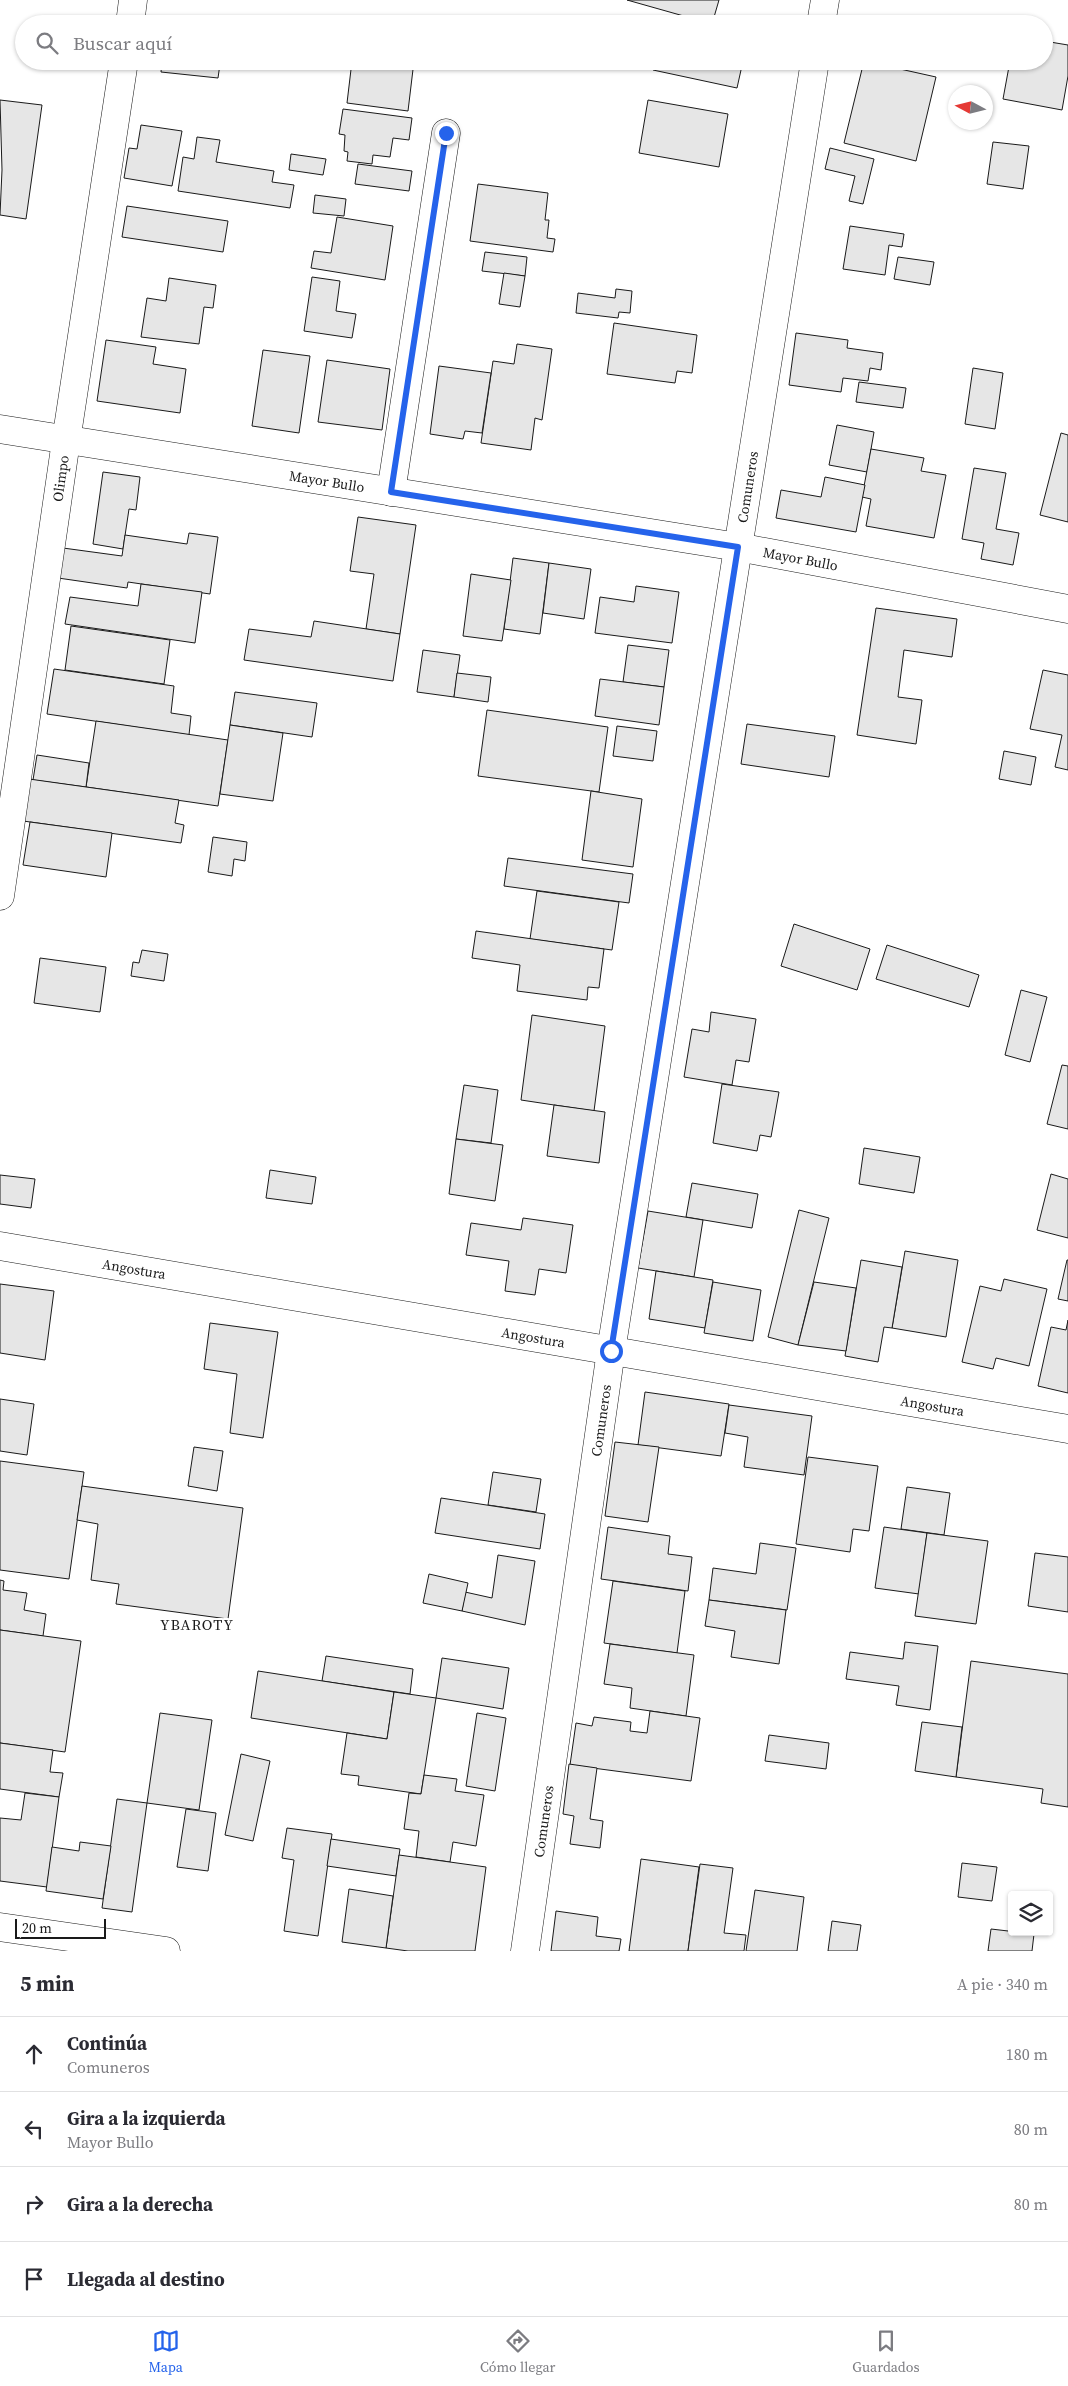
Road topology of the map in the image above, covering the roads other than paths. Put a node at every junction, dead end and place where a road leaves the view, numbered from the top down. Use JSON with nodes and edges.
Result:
{"nodes":[{"id":1,"x":133,"y":0,"type":"edge"},
{"id":2,"x":825,"y":0,"type":"edge"},
{"id":3,"x":131,"y":15,"type":"edge"},
{"id":4,"x":822,"y":15,"type":"edge"},
{"id":5,"x":123,"y":70,"type":"edge"},
{"id":6,"x":814,"y":70,"type":"edge"},
{"id":7,"x":446,"y":133,"type":"dead end"},
{"id":8,"x":0,"y":429,"type":"edge"},
{"id":9,"x":66,"y":441,"type":"junction"},
{"id":10,"x":391,"y":492,"type":"junction"},
{"id":11,"x":738,"y":547,"type":"junction"},
{"id":12,"x":1068,"y":609,"type":"edge"},
{"id":13,"x":0,"y":896,"type":"edge"},
{"id":14,"x":0,"y":1246,"type":"edge"},
{"id":15,"x":611,"y":1351,"type":"junction"},
{"id":16,"x":1068,"y":1429,"type":"edge"},
{"id":17,"x":0,"y":1927,"type":"edge"},
{"id":18,"x":166,"y":1951,"type":"edge"},
{"id":19,"x":525,"y":1951,"type":"edge"}],
"edges":[{"from":1,"to":3,"type":"street"},
{"from":2,"to":4,"type":"street"},
{"from":5,"to":9,"type":"street","name":"Olimpo"},
{"from":6,"to":11,"type":"street","name":"Comuneros"},
{"from":7,"to":10,"type":"street"},
{"from":8,"to":9,"type":"street","name":"Mayor Bullo"},
{"from":9,"to":10,"type":"street","name":"Mayor Bullo"},
{"from":9,"to":13,"type":"street","name":"Olimpo"},
{"from":10,"to":11,"type":"street","name":"Mayor Bullo"},
{"from":11,"to":12,"type":"street","name":"Mayor Bullo"},
{"from":11,"to":15,"type":"street","name":"Comuneros"},
{"from":14,"to":15,"type":"street","name":"Angostura"},
{"from":15,"to":16,"type":"street","name":"Angostura"},
{"from":15,"to":19,"type":"street","name":"Comuneros"},
{"from":17,"to":18,"type":"street"}]}
